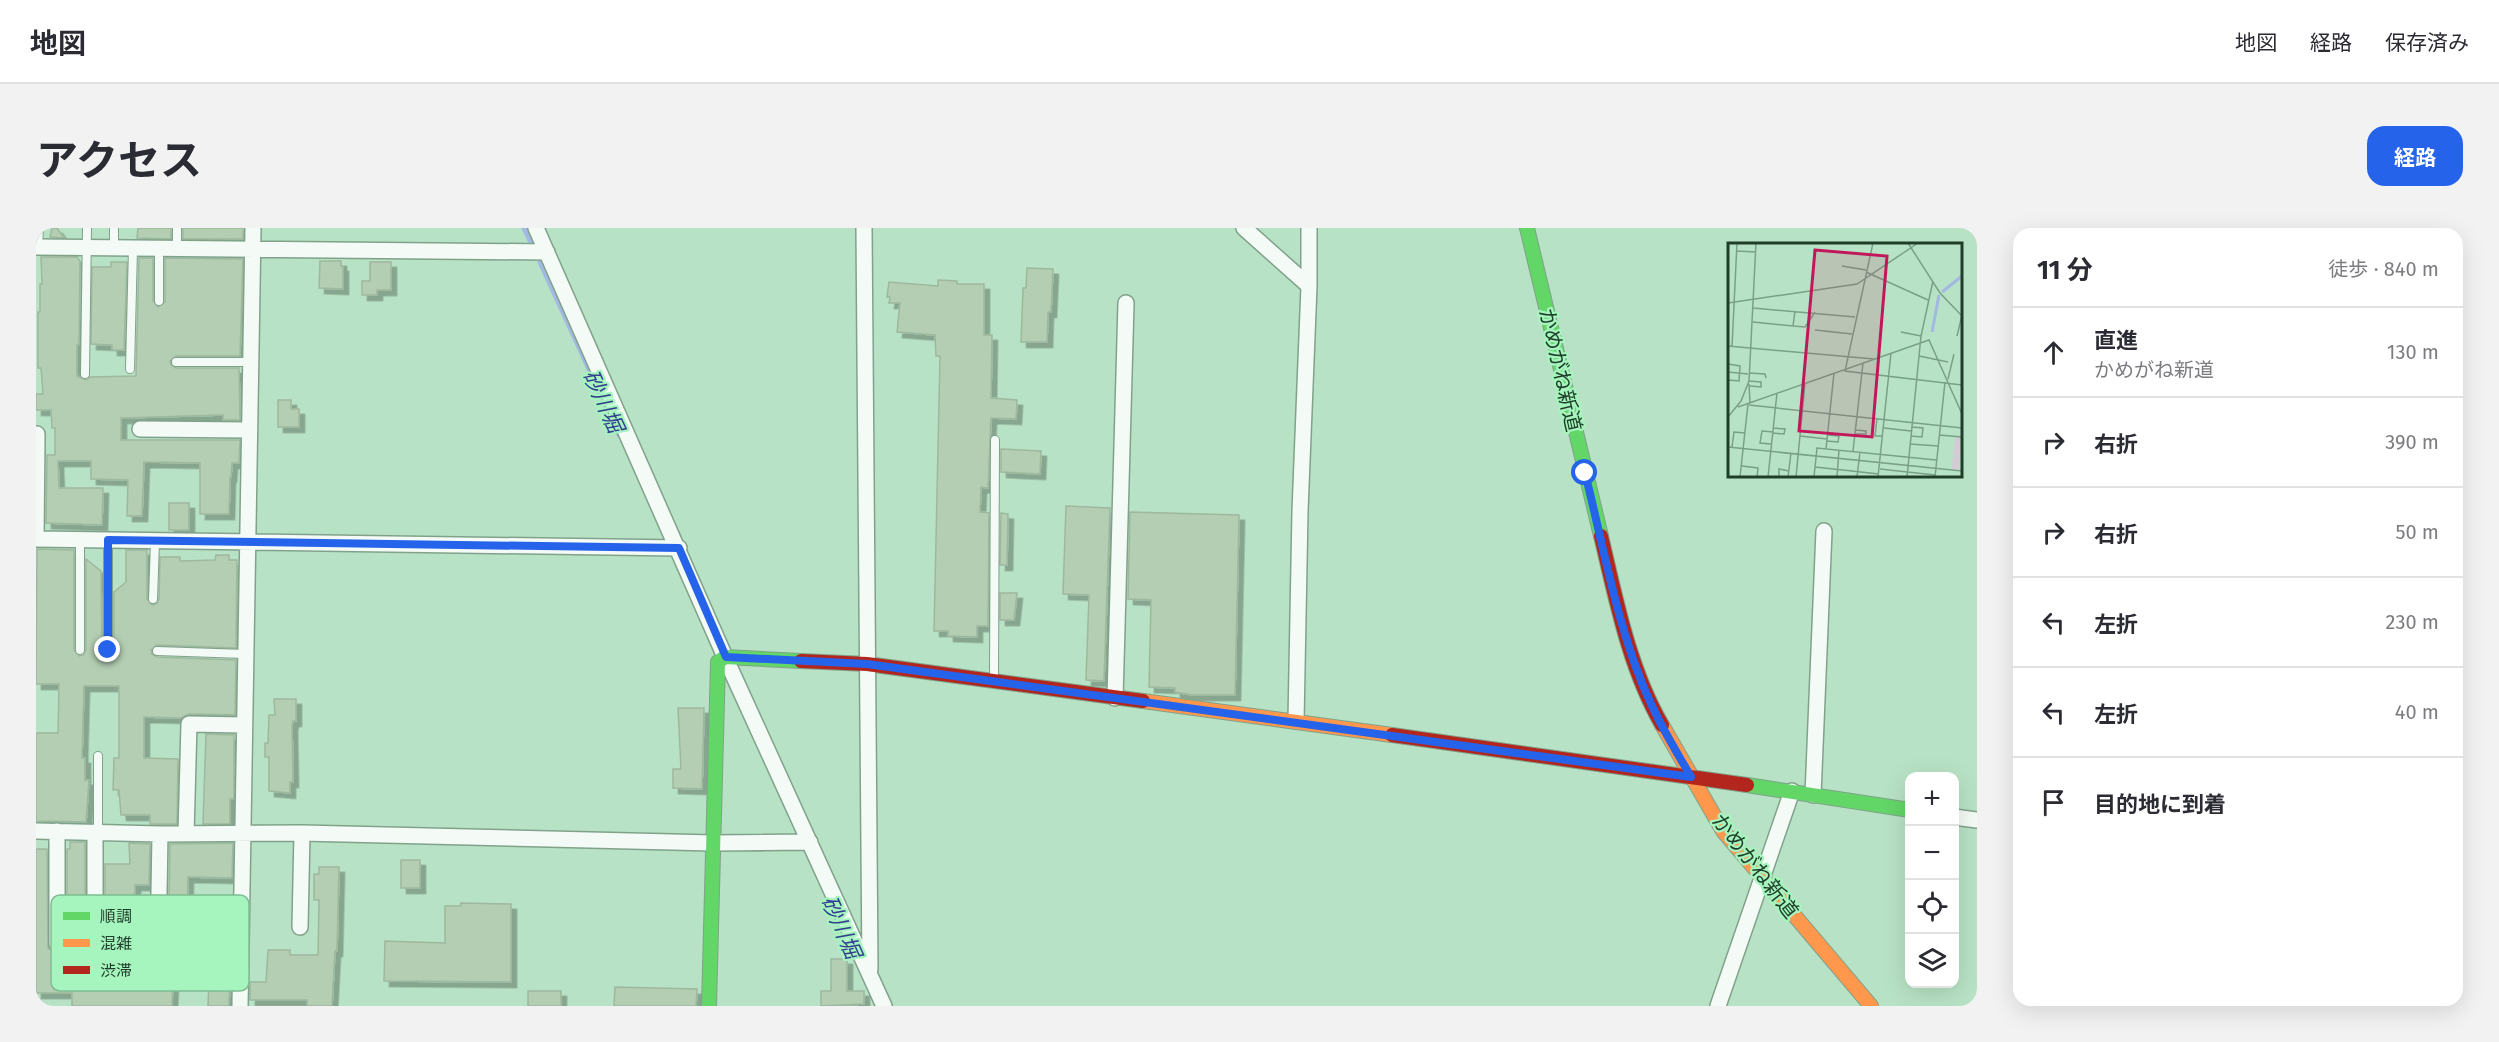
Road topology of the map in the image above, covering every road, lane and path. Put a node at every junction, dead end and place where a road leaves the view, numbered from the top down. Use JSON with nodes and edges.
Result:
{"nodes":[{"id":1,"x":39,"y":228,"type":"edge"},
{"id":2,"x":87,"y":228,"type":"edge"},
{"id":3,"x":114,"y":228,"type":"edge"},
{"id":4,"x":177,"y":228,"type":"edge"},
{"id":5,"x":253,"y":228,"type":"edge"},
{"id":6,"x":536,"y":228,"type":"edge"},
{"id":7,"x":864,"y":228,"type":"edge"},
{"id":8,"x":1244,"y":228,"type":"edge"},
{"id":9,"x":1309,"y":228,"type":"edge"},
{"id":10,"x":1527,"y":228,"type":"edge"},
{"id":11,"x":37,"y":247,"type":"edge"},
{"id":12,"x":86,"y":248,"type":"junction"},
{"id":13,"x":114,"y":248,"type":"junction"},
{"id":14,"x":134,"y":248,"type":"junction"},
{"id":15,"x":159,"y":248,"type":"junction"},
{"id":16,"x":177,"y":249,"type":"junction"},
{"id":17,"x":252,"y":250,"type":"junction"},
{"id":18,"x":547,"y":252,"type":"junction"},
{"id":19,"x":1309,"y":286,"type":"junction"},
{"id":20,"x":159,"y":301,"type":"dead end"},
{"id":21,"x":1126,"y":303,"type":"dead end"},
{"id":22,"x":176,"y":362,"type":"dead end"},
{"id":23,"x":249,"y":362,"type":"junction"},
{"id":24,"x":130,"y":369,"type":"dead end"},
{"id":25,"x":85,"y":374,"type":"dead end"},
{"id":26,"x":140,"y":429,"type":"dead end"},
{"id":27,"x":249,"y":430,"type":"junction"},
{"id":28,"x":38,"y":434,"type":"dead end"},
{"id":29,"x":995,"y":440,"type":"dead end"},
{"id":30,"x":1824,"y":531,"type":"dead end"},
{"id":31,"x":80,"y":540,"type":"junction"},
{"id":32,"x":108,"y":540,"type":"junction"},
{"id":33,"x":155,"y":542,"type":"junction"},
{"id":34,"x":248,"y":542,"type":"junction"},
{"id":35,"x":679,"y":548,"type":"junction"},
{"id":36,"x":153,"y":599,"type":"dead end"},
{"id":37,"x":80,"y":650,"type":"dead end"},
{"id":38,"x":108,"y":650,"type":"dead end"},
{"id":39,"x":157,"y":651,"type":"dead end"},
{"id":40,"x":245,"y":654,"type":"junction"},
{"id":41,"x":726,"y":657,"type":"junction"},
{"id":42,"x":867,"y":664,"type":"junction"},
{"id":43,"x":994,"y":680,"type":"junction"},
{"id":44,"x":1115,"y":698,"type":"junction"},
{"id":45,"x":1296,"y":722,"type":"junction"},
{"id":46,"x":243,"y":725,"type":"junction"},
{"id":47,"x":98,"y":756,"type":"dead end"},
{"id":48,"x":1691,"y":777,"type":"junction"},
{"id":49,"x":1792,"y":791,"type":"junction"},
{"id":50,"x":1813,"y":795,"type":"junction"},
{"id":51,"x":1905,"y":809,"type":"edge"},
{"id":52,"x":1959,"y":818,"type":"edge"},
{"id":53,"x":1977,"y":820,"type":"edge"},
{"id":54,"x":36,"y":831,"type":"edge"},
{"id":55,"x":57,"y":831,"type":"junction"},
{"id":56,"x":96,"y":832,"type":"junction"},
{"id":57,"x":302,"y":833,"type":"junction"},
{"id":58,"x":160,"y":834,"type":"junction"},
{"id":59,"x":186,"y":834,"type":"junction"},
{"id":60,"x":241,"y":834,"type":"junction"},
{"id":61,"x":810,"y":842,"type":"junction"},
{"id":62,"x":713,"y":843,"type":"junction"},
{"id":63,"x":1761,"y":878,"type":"junction"},
{"id":64,"x":57,"y":895,"type":"edge"},
{"id":65,"x":95,"y":895,"type":"edge"},
{"id":66,"x":159,"y":895,"type":"edge"},
{"id":67,"x":241,"y":895,"type":"edge"},
{"id":68,"x":300,"y":927,"type":"dead end"},
{"id":69,"x":870,"y":975,"type":"junction"},
{"id":70,"x":240,"y":991,"type":"edge"},
{"id":71,"x":240,"y":1006,"type":"edge"},
{"id":72,"x":709,"y":1006,"type":"edge"},
{"id":73,"x":884,"y":1006,"type":"edge"},
{"id":74,"x":1718,"y":1006,"type":"edge"},
{"id":75,"x":1870,"y":1006,"type":"edge"}],
"edges":[{"from":1,"to":11,"type":"lane"},
{"from":2,"to":12,"type":"lane"},
{"from":3,"to":13,"type":"lane"},
{"from":4,"to":16,"type":"lane"},
{"from":5,"to":17,"type":"street"},
{"from":6,"to":18,"type":"street"},
{"from":7,"to":42,"type":"street"},
{"from":8,"to":19,"type":"street"},
{"from":9,"to":19,"type":"street"},
{"from":10,"to":48,"type":"street","name":"かめがね新道"},
{"from":11,"to":12,"type":"street"},
{"from":12,"to":13,"type":"street"},
{"from":12,"to":25,"type":"lane"},
{"from":13,"to":14,"type":"street"},
{"from":14,"to":15,"type":"street"},
{"from":14,"to":24,"type":"lane"},
{"from":15,"to":16,"type":"street"},
{"from":15,"to":20,"type":"lane"},
{"from":16,"to":17,"type":"street"},
{"from":17,"to":18,"type":"street"},
{"from":17,"to":23,"type":"street"},
{"from":18,"to":35,"type":"street"},
{"from":19,"to":45,"type":"street"},
{"from":21,"to":44,"type":"street"},
{"from":22,"to":23,"type":"lane"},
{"from":23,"to":27,"type":"street"},
{"from":26,"to":27,"type":"street"},
{"from":27,"to":34,"type":"street"},
{"from":28,"to":31,"type":"street"},
{"from":29,"to":43,"type":"lane"},
{"from":30,"to":50,"type":"street"},
{"from":31,"to":32,"type":"street"},
{"from":31,"to":37,"type":"lane"},
{"from":32,"to":33,"type":"street"},
{"from":32,"to":38,"type":"lane"},
{"from":33,"to":34,"type":"street"},
{"from":33,"to":36,"type":"lane"},
{"from":34,"to":35,"type":"street"},
{"from":34,"to":40,"type":"street"},
{"from":35,"to":41,"type":"street"},
{"from":39,"to":40,"type":"lane"},
{"from":40,"to":46,"type":"street"},
{"from":41,"to":42,"type":"street"},
{"from":41,"to":61,"type":"street"},
{"from":41,"to":62,"type":"street"},
{"from":42,"to":43,"type":"street"},
{"from":42,"to":69,"type":"street"},
{"from":43,"to":44,"type":"street"},
{"from":44,"to":45,"type":"street"},
{"from":45,"to":48,"type":"street"},
{"from":46,"to":59,"type":"street"},
{"from":46,"to":60,"type":"street"},
{"from":47,"to":56,"type":"lane"},
{"from":48,"to":49,"type":"street"},
{"from":48,"to":63,"type":"street","name":"かめがね新道"},
{"from":49,"to":50,"type":"street"},
{"from":49,"to":63,"type":"street"},
{"from":50,"to":51,"type":"street"},
{"from":52,"to":53,"type":"street"},
{"from":54,"to":55,"type":"street"},
{"from":55,"to":56,"type":"street"},
{"from":55,"to":64,"type":"street"},
{"from":56,"to":58,"type":"street"},
{"from":56,"to":65,"type":"street"},
{"from":57,"to":60,"type":"street"},
{"from":57,"to":62,"type":"street"},
{"from":57,"to":68,"type":"street"},
{"from":58,"to":59,"type":"street"},
{"from":58,"to":66,"type":"street"},
{"from":59,"to":60,"type":"street"},
{"from":60,"to":67,"type":"street"},
{"from":61,"to":62,"type":"street"},
{"from":61,"to":69,"type":"street"},
{"from":62,"to":72,"type":"street"},
{"from":63,"to":74,"type":"street"},
{"from":63,"to":75,"type":"street","name":"かめがね新道"},
{"from":69,"to":73,"type":"street"},
{"from":70,"to":71,"type":"street"}]}
